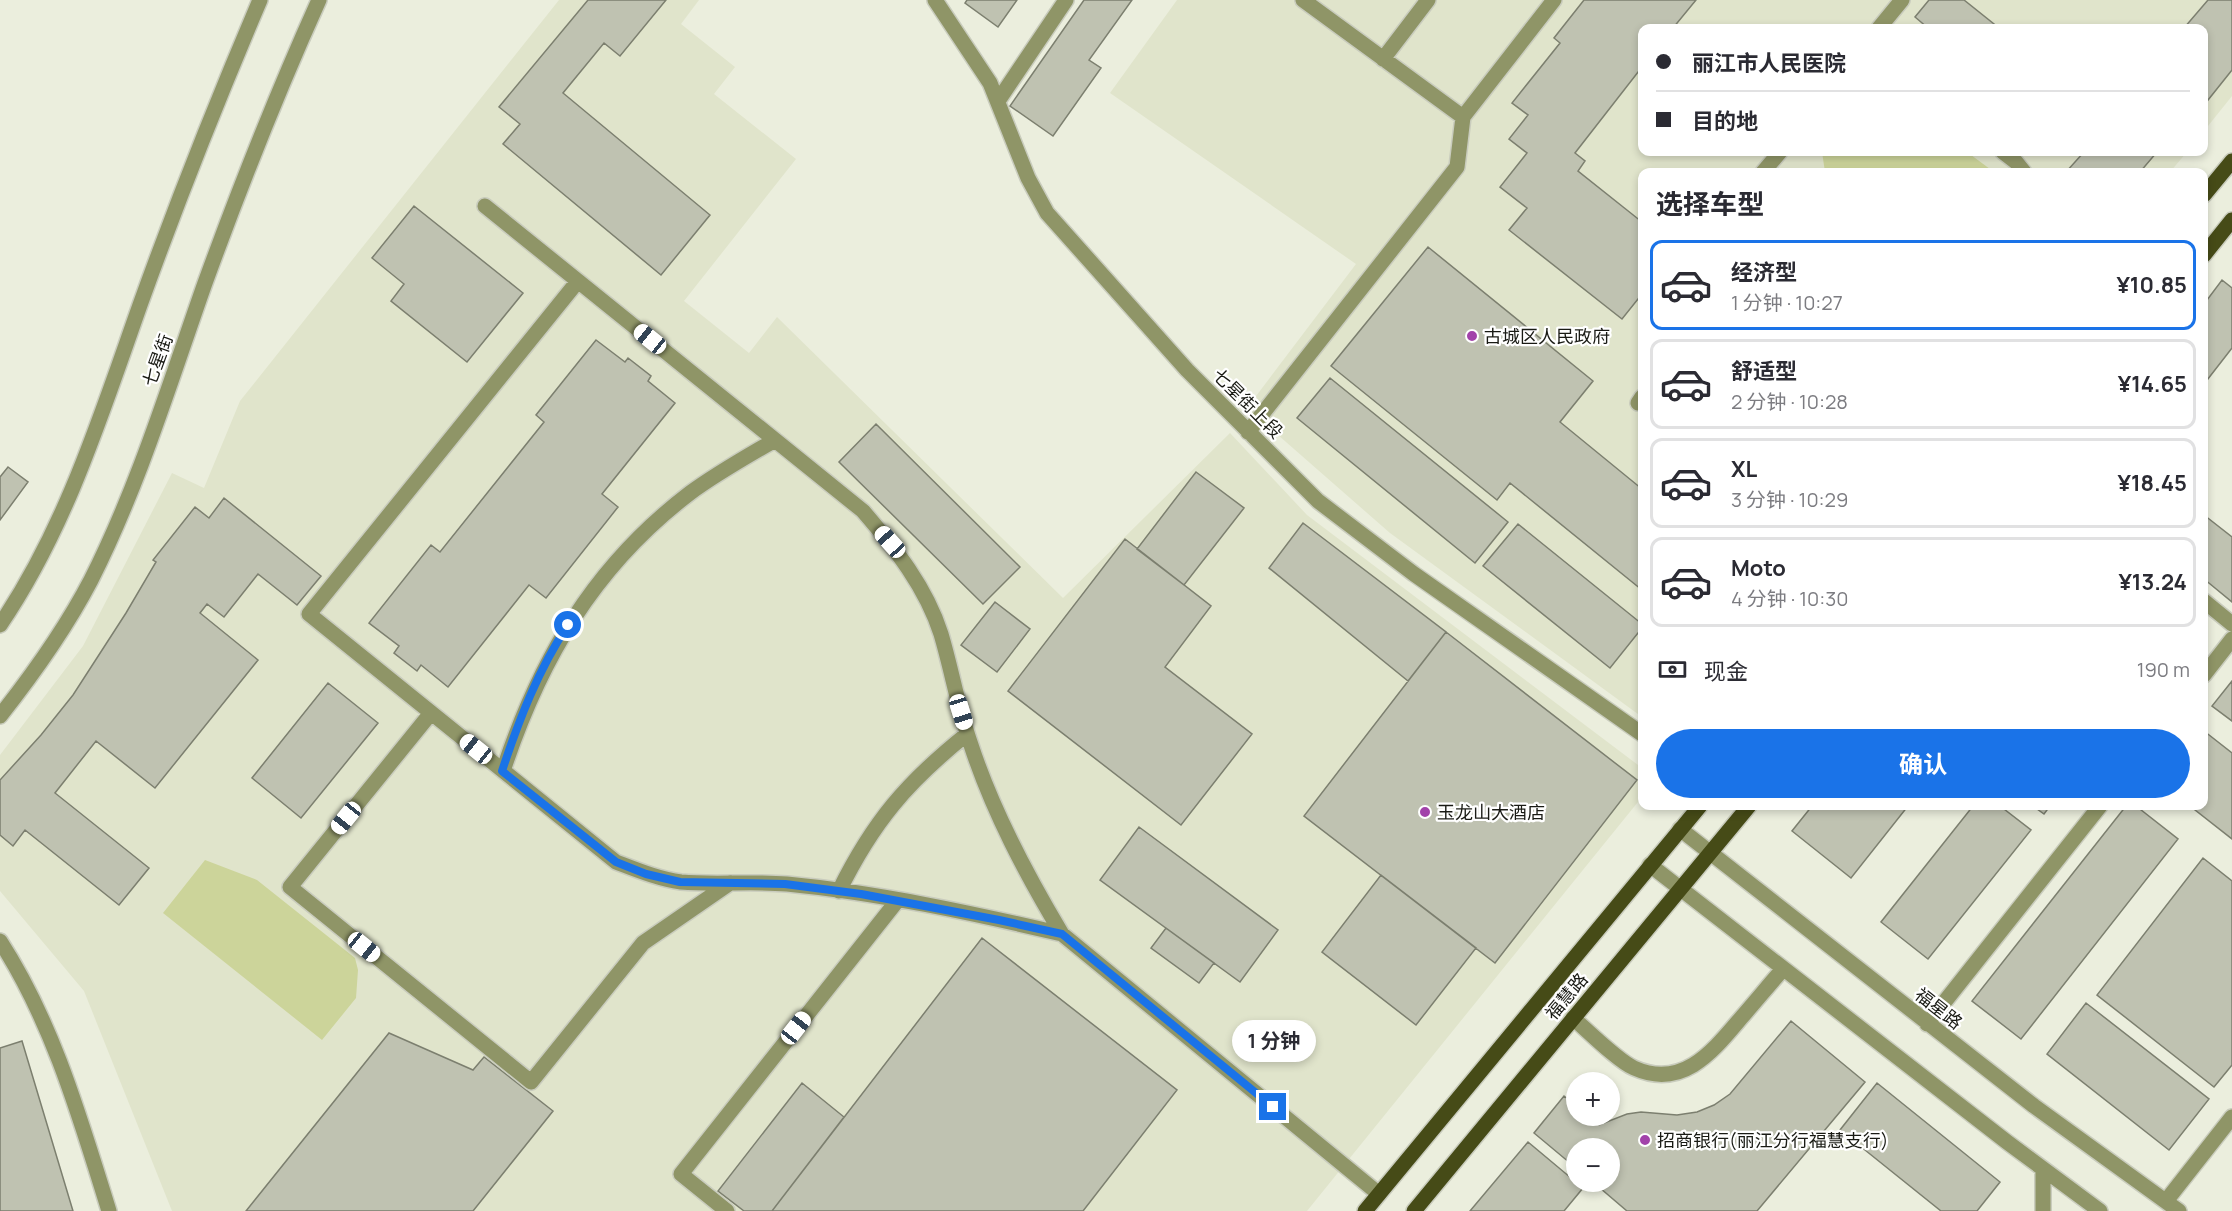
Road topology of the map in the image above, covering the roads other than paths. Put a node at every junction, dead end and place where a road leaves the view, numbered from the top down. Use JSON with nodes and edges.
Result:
{"nodes":[{"id":1,"x":260,"y":0,"type":"edge"},
{"id":2,"x":319,"y":0,"type":"edge"},
{"id":3,"x":935,"y":0,"type":"edge"},
{"id":4,"x":1066,"y":0,"type":"edge"},
{"id":5,"x":1303,"y":0,"type":"edge"},
{"id":6,"x":1428,"y":0,"type":"edge"},
{"id":7,"x":1554,"y":0,"type":"edge"},
{"id":8,"x":1902,"y":0,"type":"edge"},
{"id":9,"x":1882,"y":24,"type":"edge"},
{"id":10,"x":1383,"y":59,"type":"junction"},
{"id":11,"x":998,"y":101,"type":"junction"},
{"id":12,"x":1462,"y":117,"type":"junction"},
{"id":13,"x":1777,"y":156,"type":"edge"},
{"id":14,"x":2008,"y":156,"type":"edge"},
{"id":15,"x":2232,"y":161,"type":"edge"},
{"id":16,"x":1766,"y":168,"type":"edge"},
{"id":17,"x":2021,"y":168,"type":"edge"},
{"id":18,"x":2208,"y":190,"type":"edge"},
{"id":19,"x":485,"y":206,"type":"dead end"},
{"id":20,"x":2232,"y":220,"type":"edge"},
{"id":21,"x":2208,"y":250,"type":"edge"},
{"id":22,"x":578,"y":281,"type":"junction"},
{"id":23,"x":1248,"y":432,"type":"junction"},
{"id":24,"x":775,"y":440,"type":"junction"},
{"id":25,"x":2208,"y":604,"type":"edge"},
{"id":26,"x":2232,"y":624,"type":"edge"},
{"id":27,"x":0,"y":625,"type":"edge"},
{"id":28,"x":2232,"y":639,"type":"edge"},
{"id":29,"x":2208,"y":670,"type":"edge"},
{"id":30,"x":431,"y":713,"type":"junction"},
{"id":31,"x":0,"y":716,"type":"edge"},
{"id":32,"x":1638,"y":731,"type":"edge"},
{"id":33,"x":968,"y":734,"type":"junction"},
{"id":34,"x":502,"y":771,"type":"junction"},
{"id":35,"x":1697,"y":810,"type":"edge"},
{"id":36,"x":1746,"y":810,"type":"edge"},
{"id":37,"x":2097,"y":810,"type":"edge"},
{"id":38,"x":1680,"y":829,"type":"junction"},
{"id":39,"x":1709,"y":853,"type":"junction"},
{"id":40,"x":1650,"y":865,"type":"junction"},
{"id":41,"x":730,"y":883,"type":"junction"},
{"id":42,"x":1680,"y":888,"type":"junction"},
{"id":43,"x":839,"y":891,"type":"junction"},
{"id":44,"x":897,"y":901,"type":"junction"},
{"id":45,"x":1062,"y":934,"type":"junction"},
{"id":46,"x":0,"y":941,"type":"edge"},
{"id":47,"x":1783,"y":969,"type":"junction"},
{"id":48,"x":1573,"y":1018,"type":"junction"},
{"id":49,"x":1927,"y":1024,"type":"junction"},
{"id":50,"x":2232,"y":1117,"type":"edge"},
{"id":51,"x":2043,"y":1169,"type":"junction"},
{"id":52,"x":1379,"y":1194,"type":"junction"},
{"id":53,"x":2166,"y":1201,"type":"junction"},
{"id":54,"x":109,"y":1211,"type":"edge"},
{"id":55,"x":727,"y":1211,"type":"edge"},
{"id":56,"x":1365,"y":1211,"type":"edge"},
{"id":57,"x":1414,"y":1211,"type":"edge"},
{"id":58,"x":2043,"y":1211,"type":"edge"},
{"id":59,"x":2100,"y":1211,"type":"edge"},
{"id":60,"x":2179,"y":1211,"type":"edge"}],
"edges":[{"from":1,"to":27,"type":"street","name":"七星街"},
{"from":2,"to":31,"type":"street","name":"七星街"},
{"from":3,"to":11,"type":"street","name":"七星街上段"},
{"from":4,"to":11,"type":"street"},
{"from":5,"to":10,"type":"street"},
{"from":6,"to":10,"type":"street"},
{"from":7,"to":12,"type":"street"},
{"from":8,"to":9,"type":"street"},
{"from":10,"to":12,"type":"street"},
{"from":11,"to":23,"type":"street","name":"七星街上段"},
{"from":12,"to":23,"type":"street"},
{"from":13,"to":16,"type":"street"},
{"from":14,"to":17,"type":"street"},
{"from":15,"to":18,"type":"main road"},
{"from":19,"to":22,"type":"street"},
{"from":20,"to":21,"type":"main road"},
{"from":22,"to":24,"type":"street"},
{"from":22,"to":30,"type":"street"},
{"from":23,"to":32,"type":"street","name":"七星街上段"},
{"from":24,"to":33,"type":"street"},
{"from":24,"to":34,"type":"street"},
{"from":25,"to":26,"type":"street"},
{"from":28,"to":29,"type":"street"},
{"from":30,"to":34,"type":"street"},
{"from":30,"to":41,"type":"street"},
{"from":33,"to":43,"type":"street"},
{"from":33,"to":45,"type":"street"},
{"from":34,"to":41,"type":"street"},
{"from":35,"to":38,"type":"main road","name":"福慧路"},
{"from":36,"to":39,"type":"main road","name":"福慧路"},
{"from":37,"to":49,"type":"street"},
{"from":38,"to":39,"type":"street","name":"福星路"},
{"from":38,"to":40,"type":"main road","name":"福慧路"},
{"from":39,"to":42,"type":"main road","name":"福慧路"},
{"from":39,"to":49,"type":"street","name":"福星路"},
{"from":40,"to":42,"type":"street"},
{"from":40,"to":52,"type":"main road","name":"福慧路"},
{"from":41,"to":43,"type":"street"},
{"from":42,"to":47,"type":"street"},
{"from":42,"to":48,"type":"main road","name":"福慧路"},
{"from":43,"to":44,"type":"street"},
{"from":44,"to":45,"type":"street"},
{"from":44,"to":55,"type":"street"},
{"from":45,"to":52,"type":"street"},
{"from":46,"to":54,"type":"street"},
{"from":47,"to":48,"type":"street"},
{"from":47,"to":51,"type":"street"},
{"from":48,"to":57,"type":"main road","name":"福慧路"},
{"from":49,"to":53,"type":"street","name":"福星路"},
{"from":50,"to":53,"type":"street"},
{"from":51,"to":58,"type":"street"},
{"from":51,"to":59,"type":"street"},
{"from":52,"to":56,"type":"main road","name":"福慧路"},
{"from":53,"to":60,"type":"street","name":"福星路"}]}
